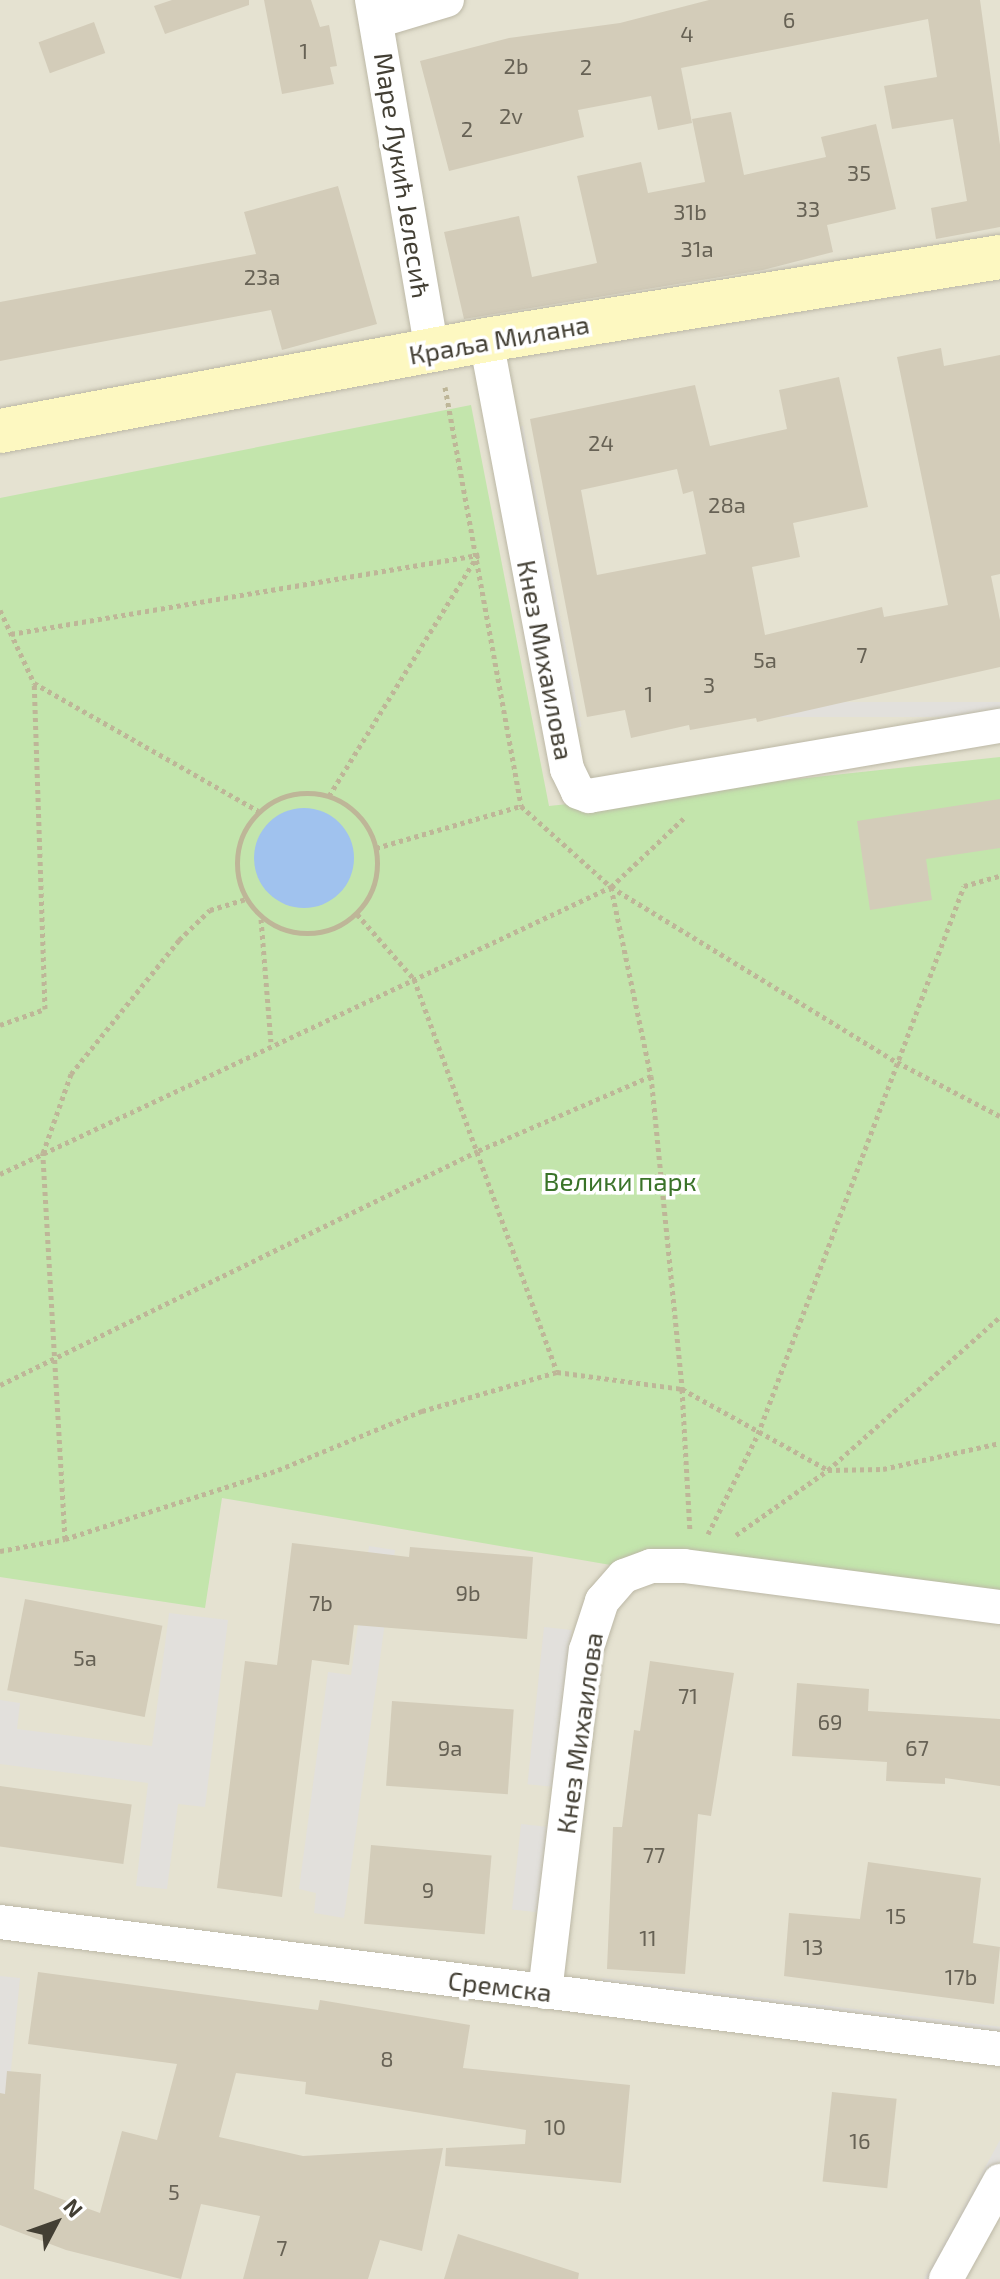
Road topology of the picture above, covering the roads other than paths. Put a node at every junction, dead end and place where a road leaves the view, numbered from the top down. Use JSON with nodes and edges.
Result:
{"nodes":[{"id":1,"x":447,"y":0,"type":"edge"},
{"id":2,"x":375,"y":11,"type":"edge"},
{"id":3,"x":1000,"y":257,"type":"edge"},
{"id":4,"x":486,"y":340,"type":"junction"},
{"id":5,"x":434,"y":350,"type":"junction"},
{"id":6,"x":0,"y":431,"type":"edge"},
{"id":7,"x":1000,"y":726,"type":"edge"},
{"id":8,"x":1000,"y":1607,"type":"edge"},
{"id":9,"x":0,"y":1922,"type":"edge"},
{"id":10,"x":545,"y":1992,"type":"junction"},
{"id":11,"x":1000,"y":2049,"type":"edge"},
{"id":12,"x":1000,"y":2181,"type":"edge"},
{"id":13,"x":946,"y":2279,"type":"edge"}],
"edges":[{"from":1,"to":2,"type":"street"},
{"from":2,"to":5,"type":"street","name":"Маре Лукић Јелесић"},
{"from":3,"to":4,"type":"main road","name":"Краља Милана"},
{"from":4,"to":5,"type":"main road","name":"Краља Милана"},
{"from":4,"to":7,"type":"street","name":"Кнез Михаилова"},
{"from":5,"to":6,"type":"main road","name":"Краља Милана"},
{"from":8,"to":10,"type":"street","name":"Кнез Михаилова"},
{"from":9,"to":10,"type":"street","name":"Сремска"},
{"from":10,"to":11,"type":"street","name":"Сремска"},
{"from":12,"to":13,"type":"street"}]}
